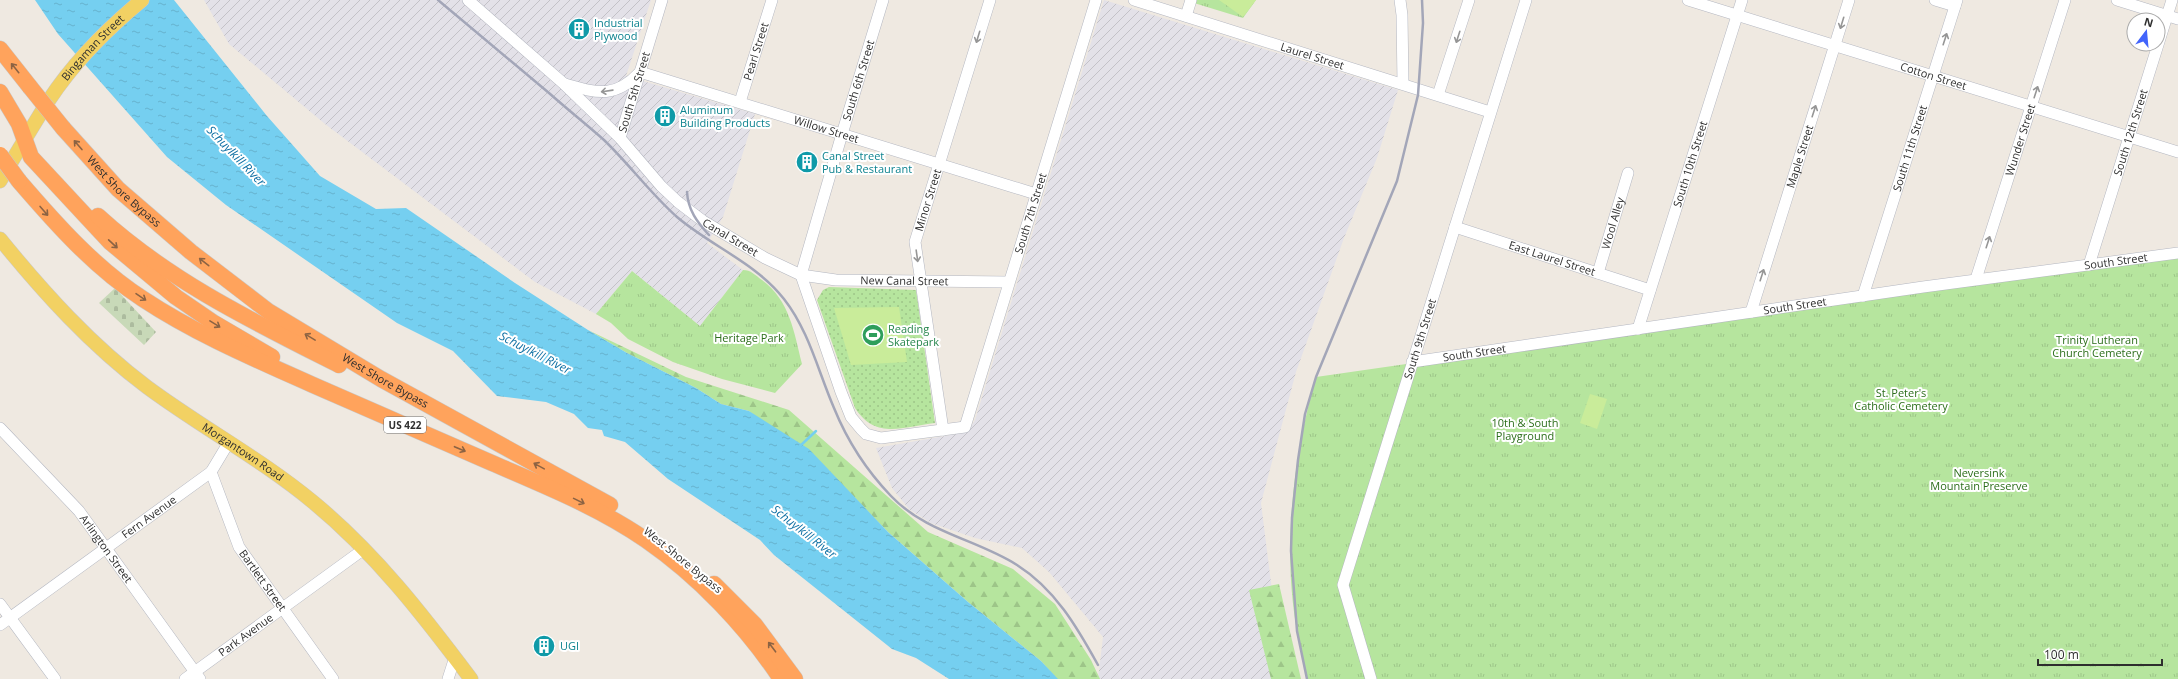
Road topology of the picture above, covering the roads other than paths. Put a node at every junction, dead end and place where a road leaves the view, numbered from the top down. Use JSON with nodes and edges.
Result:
{"nodes":[{"id":1,"x":142,"y":0,"type":"edge"},
{"id":2,"x":468,"y":0,"type":"edge"},
{"id":3,"x":662,"y":0,"type":"edge"},
{"id":4,"x":772,"y":0,"type":"edge"},
{"id":5,"x":883,"y":0,"type":"edge"},
{"id":6,"x":990,"y":0,"type":"edge"},
{"id":7,"x":1096,"y":0,"type":"edge"},
{"id":8,"x":1134,"y":0,"type":"edge"},
{"id":9,"x":1191,"y":0,"type":"edge"},
{"id":10,"x":1400,"y":0,"type":"edge"},
{"id":11,"x":1470,"y":0,"type":"edge"},
{"id":12,"x":1526,"y":0,"type":"edge"},
{"id":13,"x":1688,"y":0,"type":"edge"},
{"id":14,"x":1742,"y":0,"type":"edge"},
{"id":15,"x":1849,"y":0,"type":"edge"},
{"id":16,"x":1935,"y":0,"type":"edge"},
{"id":17,"x":2065,"y":0,"type":"edge"},
{"id":18,"x":2117,"y":0,"type":"edge"},
{"id":19,"x":2172,"y":0,"type":"edge"},
{"id":20,"x":1956,"y":3,"type":"edge"},
{"id":21,"x":1737,"y":15,"type":"junction"},
{"id":22,"x":1186,"y":16,"type":"junction"},
{"id":23,"x":2173,"y":17,"type":"edge"},
{"id":24,"x":1835,"y":46,"type":"junction"},
{"id":25,"x":0,"y":49,"type":"edge"},
{"id":26,"x":640,"y":72,"type":"junction"},
{"id":27,"x":1933,"y":76,"type":"junction"},
{"id":28,"x":563,"y":83,"type":"junction"},
{"id":29,"x":1404,"y":84,"type":"junction"},
{"id":30,"x":0,"y":92,"type":"edge"},
{"id":31,"x":1438,"y":95,"type":"junction"},
{"id":32,"x":740,"y":102,"type":"junction"},
{"id":33,"x":2031,"y":106,"type":"junction"},
{"id":34,"x":0,"y":110,"type":"edge"},
{"id":35,"x":1490,"y":112,"type":"junction"},
{"id":36,"x":842,"y":134,"type":"junction"},
{"id":37,"x":2128,"y":137,"type":"junction"},
{"id":38,"x":620,"y":138,"type":"junction"},
{"id":39,"x":24,"y":141,"type":"junction"},
{"id":40,"x":2178,"y":152,"type":"edge"},
{"id":41,"x":0,"y":155,"type":"edge"},
{"id":42,"x":939,"y":163,"type":"junction"},
{"id":43,"x":1628,"y":173,"type":"dead end"},
{"id":44,"x":0,"y":181,"type":"edge"},
{"id":45,"x":1036,"y":194,"type":"junction"},
{"id":46,"x":1455,"y":227,"type":"junction"},
{"id":47,"x":0,"y":240,"type":"edge"},
{"id":48,"x":2178,"y":253,"type":"edge"},
{"id":49,"x":2088,"y":265,"type":"junction"},
{"id":50,"x":1598,"y":273,"type":"junction"},
{"id":51,"x":801,"y":275,"type":"junction"},
{"id":52,"x":1976,"y":279,"type":"junction"},
{"id":53,"x":920,"y":281,"type":"junction"},
{"id":54,"x":1008,"y":282,"type":"junction"},
{"id":55,"x":1650,"y":290,"type":"junction"},
{"id":56,"x":1863,"y":296,"type":"junction"},
{"id":57,"x":1751,"y":312,"type":"junction"},
{"id":58,"x":1638,"y":329,"type":"junction"},
{"id":59,"x":1412,"y":362,"type":"junction"},
{"id":60,"x":453,"y":419,"type":"junction"},
{"id":61,"x":0,"y":428,"type":"edge"},
{"id":62,"x":944,"y":430,"type":"junction"},
{"id":63,"x":434,"y":438,"type":"junction"},
{"id":64,"x":229,"y":442,"type":"junction"},
{"id":65,"x":211,"y":472,"type":"junction"},
{"id":66,"x":105,"y":548,"type":"junction"},
{"id":67,"x":364,"y":549,"type":"junction"},
{"id":68,"x":0,"y":604,"type":"edge"},
{"id":69,"x":282,"y":609,"type":"junction"},
{"id":70,"x":10,"y":618,"type":"junction"},
{"id":71,"x":0,"y":625,"type":"edge"},
{"id":72,"x":455,"y":657,"type":"junction"},
{"id":73,"x":197,"y":676,"type":"edge"},
{"id":74,"x":55,"y":679,"type":"edge"},
{"id":75,"x":185,"y":679,"type":"edge"},
{"id":76,"x":333,"y":679,"type":"edge"},
{"id":77,"x":448,"y":679,"type":"edge"},
{"id":78,"x":472,"y":679,"type":"edge"},
{"id":79,"x":782,"y":679,"type":"edge"},
{"id":80,"x":795,"y":679,"type":"edge"},
{"id":81,"x":1371,"y":679,"type":"edge"}],
"edges":[{"from":1,"to":39,"type":"main road","name":"Bingaman Street"},
{"from":2,"to":28,"type":"street","name":"Canal Street"},
{"from":3,"to":26,"type":"street","name":"South 5th Street"},
{"from":4,"to":32,"type":"street","name":"Pearl Street"},
{"from":5,"to":36,"type":"street","name":"South 6th Street"},
{"from":6,"to":42,"type":"street","name":"Minor Street","one_way":true},
{"from":7,"to":45,"type":"street","name":"South 7th Street"},
{"from":8,"to":22,"type":"street","name":"Laurel Street"},
{"from":9,"to":22,"type":"street"},
{"from":10,"to":29,"type":"street"},
{"from":11,"to":31,"type":"street","one_way":true},
{"from":12,"to":35,"type":"street","name":"South 9th Street"},
{"from":13,"to":21,"type":"street","name":"Cotton Street"},
{"from":14,"to":21,"type":"street","name":"South 10th Street"},
{"from":15,"to":24,"type":"street","name":"Maple Street","one_way":true},
{"from":16,"to":20,"type":"street"},
{"from":33,"to":17,"type":"street","name":"Wunder Street","one_way":true},
{"from":18,"to":23,"type":"street"},
{"from":19,"to":23,"type":"street","name":"South 12th Street"},
{"from":27,"to":20,"type":"street","name":"South 11th Street","one_way":true},
{"from":21,"to":24,"type":"street","name":"Cotton Street"},
{"from":21,"to":55,"type":"street","name":"South 10th Street"},
{"from":22,"to":29,"type":"street","name":"Laurel Street"},
{"from":23,"to":37,"type":"street","name":"South 12th Street"},
{"from":24,"to":27,"type":"street","name":"Cotton Street"},
{"from":57,"to":24,"type":"street","name":"Maple Street","one_way":true},
{"from":60,"to":25,"type":"highway","name":"West Shore Bypass","number":"US 422","one_way":true,"bridge":true},
{"from":26,"to":28,"type":"street","one_way":true},
{"from":26,"to":32,"type":"street","name":"Willow Street"},
{"from":26,"to":38,"type":"street","name":"South 5th Street"},
{"from":27,"to":33,"type":"street","name":"Cotton Street"},
{"from":27,"to":56,"type":"street","name":"South 11th Street"},
{"from":28,"to":38,"type":"street","name":"Canal Street"},
{"from":29,"to":31,"type":"street","name":"Laurel Street"},
{"from":30,"to":39,"type":"highway"},
{"from":31,"to":35,"type":"street","name":"Laurel Street"},
{"from":32,"to":36,"type":"street","name":"Willow Street"},
{"from":33,"to":37,"type":"street","name":"Cotton Street"},
{"from":52,"to":33,"type":"street","name":"Wunder Street","one_way":true},
{"from":34,"to":39,"type":"highway"},
{"from":35,"to":46,"type":"street","name":"South 9th Street"},
{"from":36,"to":42,"type":"street","name":"Willow Street"},
{"from":36,"to":51,"type":"street","name":"South 6th Street"},
{"from":37,"to":40,"type":"street","name":"Cotton Street"},
{"from":37,"to":49,"type":"street","name":"South 12th Street"},
{"from":38,"to":51,"type":"street","name":"Canal Street"},
{"from":39,"to":44,"type":"main road","name":"Bingaman Street"},
{"from":39,"to":60,"type":"highway"},
{"from":39,"to":63,"type":"highway","one_way":true},
{"from":41,"to":63,"type":"highway","name":"West Shore Bypass","number":"US 422","one_way":true,"bridge":true},
{"from":42,"to":45,"type":"street","name":"Willow Street"},
{"from":42,"to":53,"type":"street","name":"Minor Street","one_way":true},
{"from":43,"to":50,"type":"street","name":"Wool Alley"},
{"from":45,"to":54,"type":"street","name":"South 7th Street"},
{"from":46,"to":50,"type":"street","name":"East Laurel Street"},
{"from":46,"to":59,"type":"street","name":"South 9th Street"},
{"from":47,"to":64,"type":"main road","name":"Morgantown Road"},
{"from":48,"to":49,"type":"street","name":"South Street"},
{"from":49,"to":52,"type":"street","name":"South Street"},
{"from":50,"to":55,"type":"street","name":"East Laurel Street"},
{"from":51,"to":53,"type":"street","name":"New Canal Street"},
{"from":51,"to":62,"type":"street"},
{"from":52,"to":56,"type":"street","name":"South Street"},
{"from":53,"to":54,"type":"street","name":"New Canal Street"},
{"from":53,"to":62,"type":"street","name":"Minor Street"},
{"from":54,"to":62,"type":"street","name":"South 7th Street"},
{"from":55,"to":58,"type":"street","name":"South 10th Street"},
{"from":56,"to":57,"type":"street","name":"South Street"},
{"from":57,"to":58,"type":"street","name":"South Street"},
{"from":58,"to":59,"type":"street","name":"South Street"},
{"from":59,"to":81,"type":"street","name":"South 9th Street"},
{"from":80,"to":60,"type":"highway","name":"West Shore Bypass","number":"US 422","one_way":true},
{"from":61,"to":66,"type":"street","name":"Arlington Street"},
{"from":63,"to":79,"type":"highway","name":"West Shore Bypass","number":"US 422","one_way":true},
{"from":64,"to":65,"type":"street","name":"Fern Avenue"},
{"from":64,"to":67,"type":"main road","name":"Morgantown Road"},
{"from":65,"to":66,"type":"street","name":"Fern Avenue"},
{"from":65,"to":69,"type":"street","name":"Bartlett Street"},
{"from":66,"to":70,"type":"street","name":"Fern Avenue"},
{"from":66,"to":73,"type":"street","name":"Arlington Street"},
{"from":67,"to":69,"type":"street","name":"Park Avenue"},
{"from":67,"to":72,"type":"main road","name":"Morgantown Road"},
{"from":68,"to":70,"type":"street"},
{"from":69,"to":73,"type":"street","name":"Park Avenue"},
{"from":69,"to":76,"type":"street","name":"Bartlett Street"},
{"from":70,"to":71,"type":"street","name":"Fern Avenue"},
{"from":70,"to":74,"type":"street"},
{"from":72,"to":77,"type":"street"},
{"from":72,"to":78,"type":"main road","name":"Morgantown Road"},
{"from":73,"to":75,"type":"street","name":"Park Avenue"}]}
